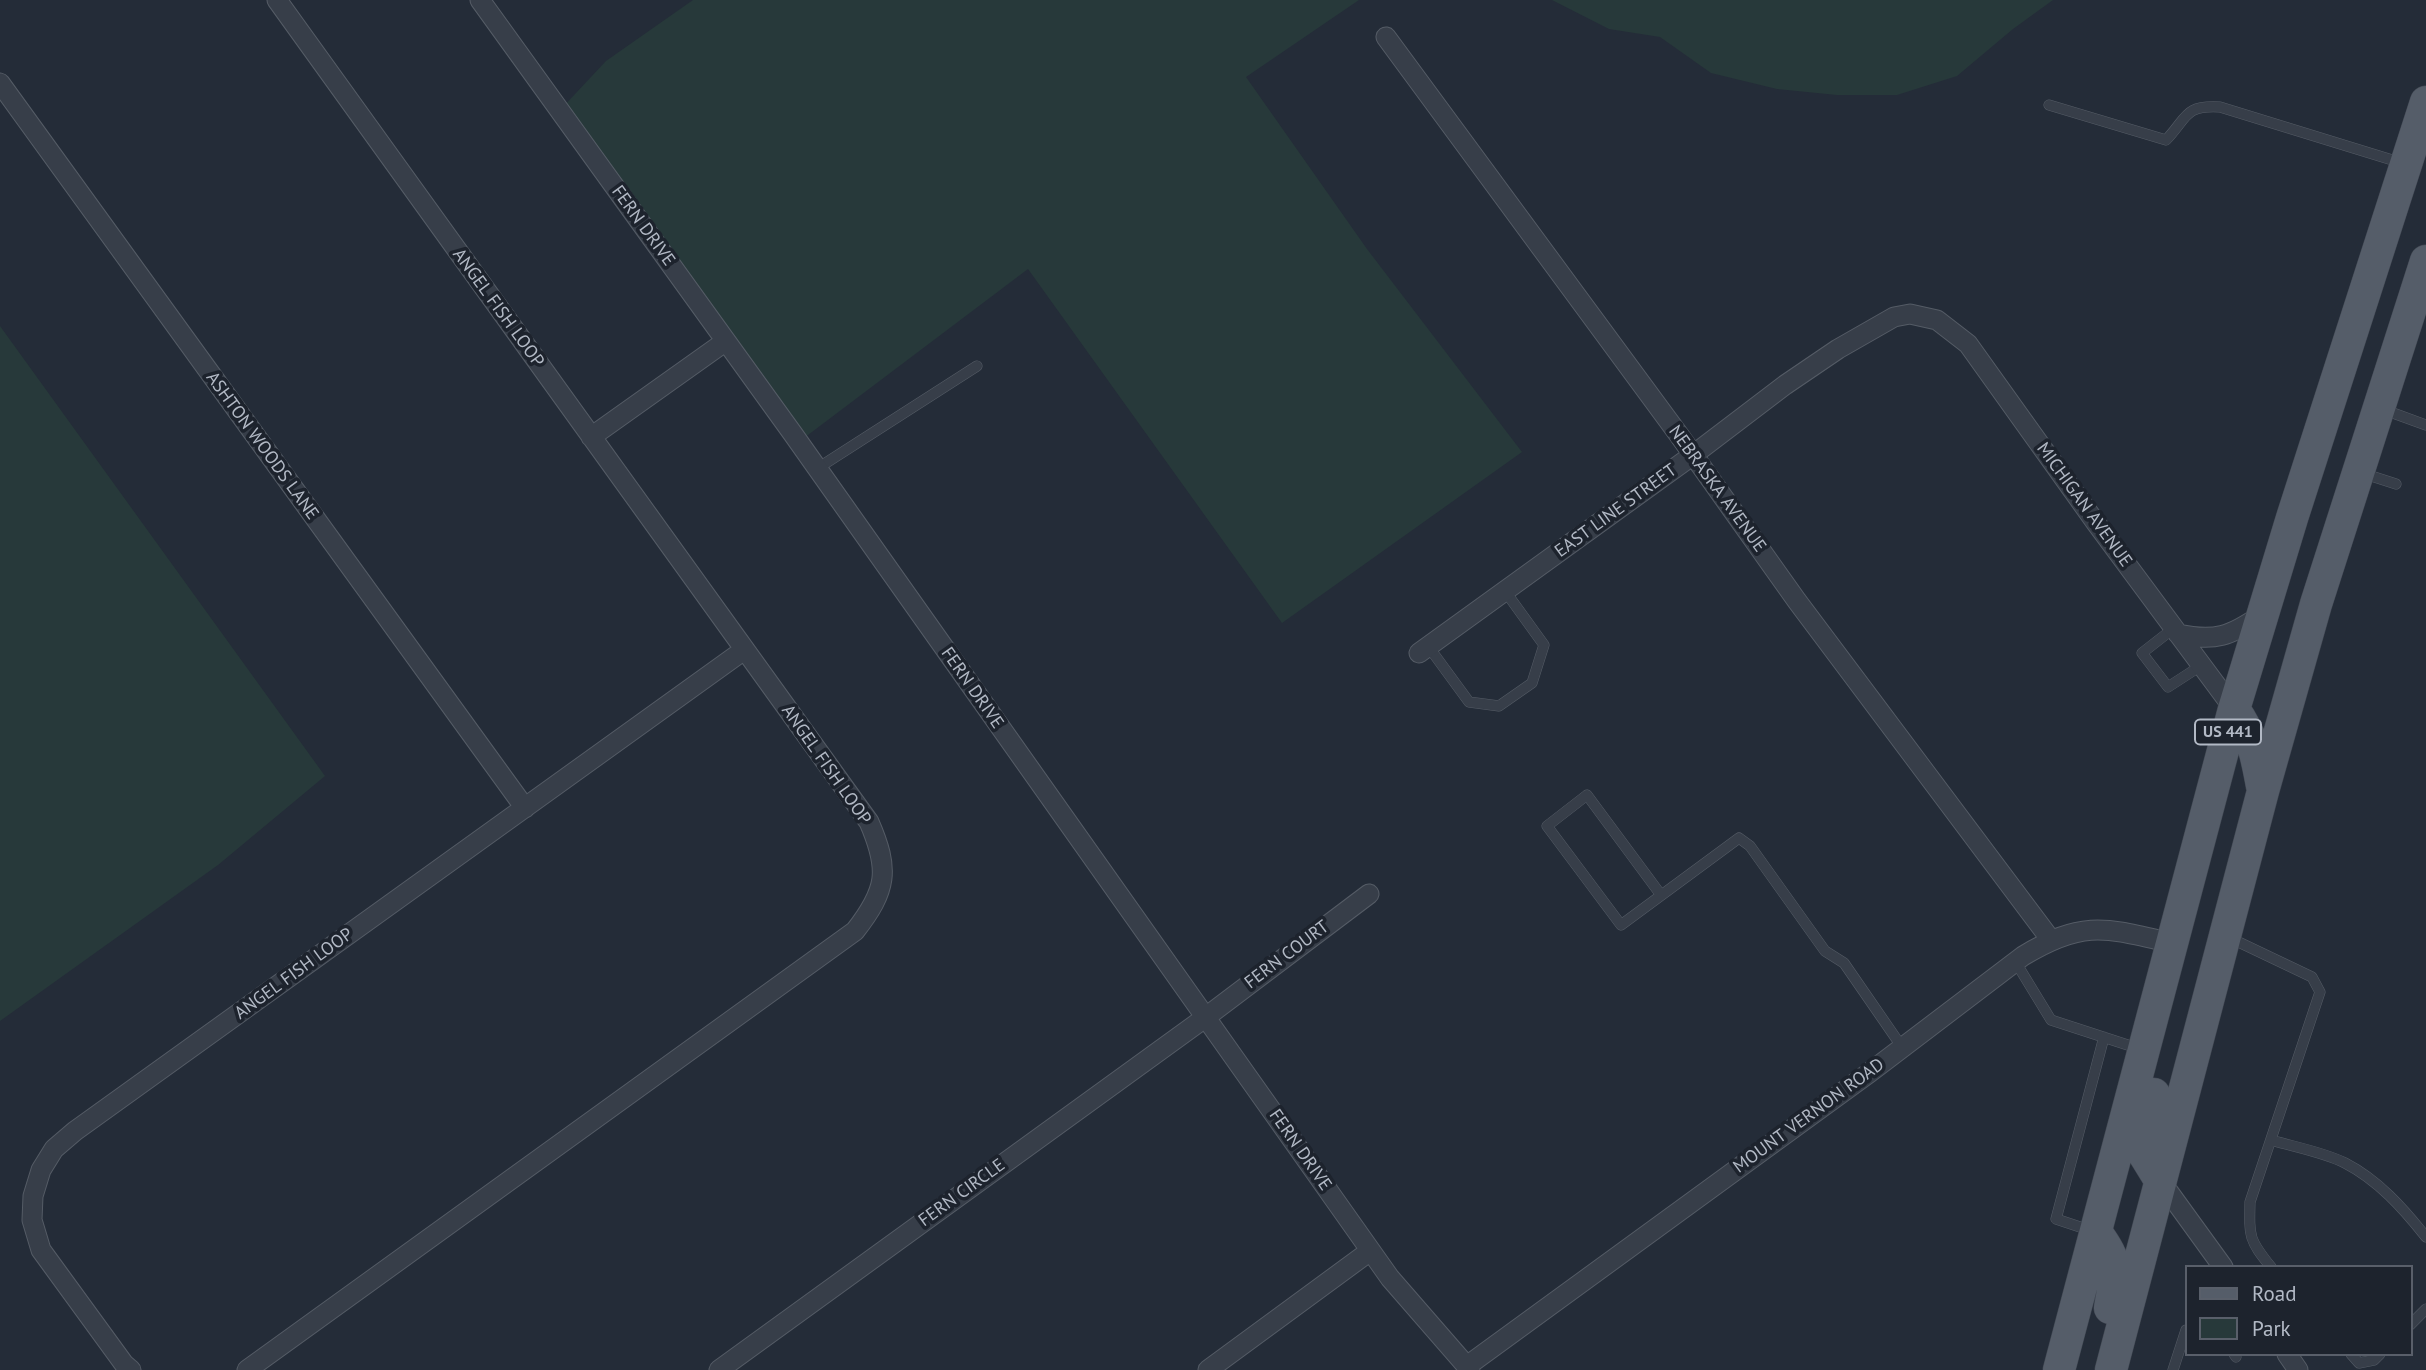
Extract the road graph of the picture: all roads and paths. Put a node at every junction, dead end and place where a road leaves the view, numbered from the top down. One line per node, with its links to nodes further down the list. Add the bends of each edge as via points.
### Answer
1 (276, 0): 15 (street, ANGEL FISH LOOP)
2 (480, 0): 11 (street, FERN DRIVE)
3 (1386, 37): 16 (street, NEBRASKA AVENUE)
4 (0, 83): 28 (street, ASHTON WOODS LANE)
5 (2426, 102): 7 (main road, US 441)
6 (2049, 105): 7 (lane, via 2166,140 2192,110 2220,107)
7 (2406, 164): 10 (main road, US 441)
8 (2426, 261): 13 (main road, US 441)
9 (1923, 315): 16 (street, EAST LINE STREET, via 1894,317 1839,349); 22 (street, MICHIGAN AVENUE, via 1968,344)
10 (2351, 337): 13 (main road, via 2358,384); 21 (main road, US 441)
11 (726, 341): 15 (street); 17 (street, FERN DRIVE)
12 (977, 366): 17 (lane)
13 (2379, 408): 14 (lane); 18 (main road, US 441)
14 (2426, 425)
15 (591, 437): 23 (street, ANGEL FISH LOOP)
16 (1693, 455): 20 (street, EAST LINE STREET); 32 (street, NEBRASKA AVENUE)
17 (818, 468): 35 (street, FERN DRIVE)
18 (2358, 472): 19 (lane); 27 (main road, US 441)
19 (2396, 484)
20 (1505, 590): 24 (street, EAST LINE STREET); 24 (lane, via 1544,645 1532,683 1499,706 1469,702)
21 (2261, 615): 22 (street, via 2220,637 2199,638); 26 (main road, US 441)
22 (2176, 631): 25 (street, MICHIGAN AVENUE); 25 (lane, via 2142,653 2168,687)
23 (744, 650): 28 (street, ANGEL FISH LOOP); 53 (street, ANGEL FISH LOOP, via 869,822 880,849 883,878 874,907 855,931 825,954)
24 (1423, 650)
25 (2202, 665): 26 (street, MICHIGAN AVENUE)
26 (2234, 709): 27 (main road, via 2255,748); 33 (main road, US 441)
27 (2263, 791): 31 (main road, US 441)
28 (525, 808): 52 (street, ANGEL FISH LOOP, via 54,1149 33,1196 32,1220 41,1251)
29 (1368, 894): 35 (street, FERN COURT)
30 (1661, 895): 30 (lane, via 1621,925 1547,826 1587,795); 37 (lane, via 1739,838 1750,846 1825,951 1844,963)
31 (2225, 936): 39 (lane, via 2312,977 2320,992); 40 (main road, US 441)
32 (2051, 940): 33 (street, MOUNT VERNON ROAD, via 2078,931 2116,930); 34 (street, MOUNT VERNON ROAD)
33 (2171, 949): 38 (main road, US 441); 40 (main road, via 2180,995 2144,1134 2144,1154)
34 (2015, 961): 36 (lane, via 2051,1020); 37 (street, MOUNT VERNON ROAD)
35 (1206, 1017): 43 (street, FERN DRIVE); 54 (street, FERN CIRCLE)
36 (2104, 1037): 38 (lane); 41 (lane, via 2056,1219)
37 (1902, 1047): 51 (street, MOUNT VERNON ROAD)
38 (2144, 1050): 41 (main road, US 441)
39 (2271, 1140): 42 (lane, via 2343,1162 2368,1177); 45 (lane, via 2250,1202 2249,1234)
40 (2160, 1180): 44 (street); 58 (main road, US 441)
41 (2096, 1232): 56 (main road, US 441); 57 (main road, via 2116,1269)
42 (2426, 1237)
43 (1370, 1251): 51 (street, FERN DRIVE); 55 (street)
44 (2222, 1265)
45 (2269, 1265)
46 (2426, 1309): 47 (lane)
47 (2412, 1323)
48 (2184, 1336): 59 (lane)
49 (2353, 1356): 50 (lane, via 2359,1363)
50 (2378, 1356)
51 (1468, 1368)
52 (131, 1370)
53 (247, 1370)
54 (719, 1370)
55 (1208, 1370)
56 (2059, 1370)
57 (2094, 1370)
58 (2111, 1370)
59 (2173, 1370)

